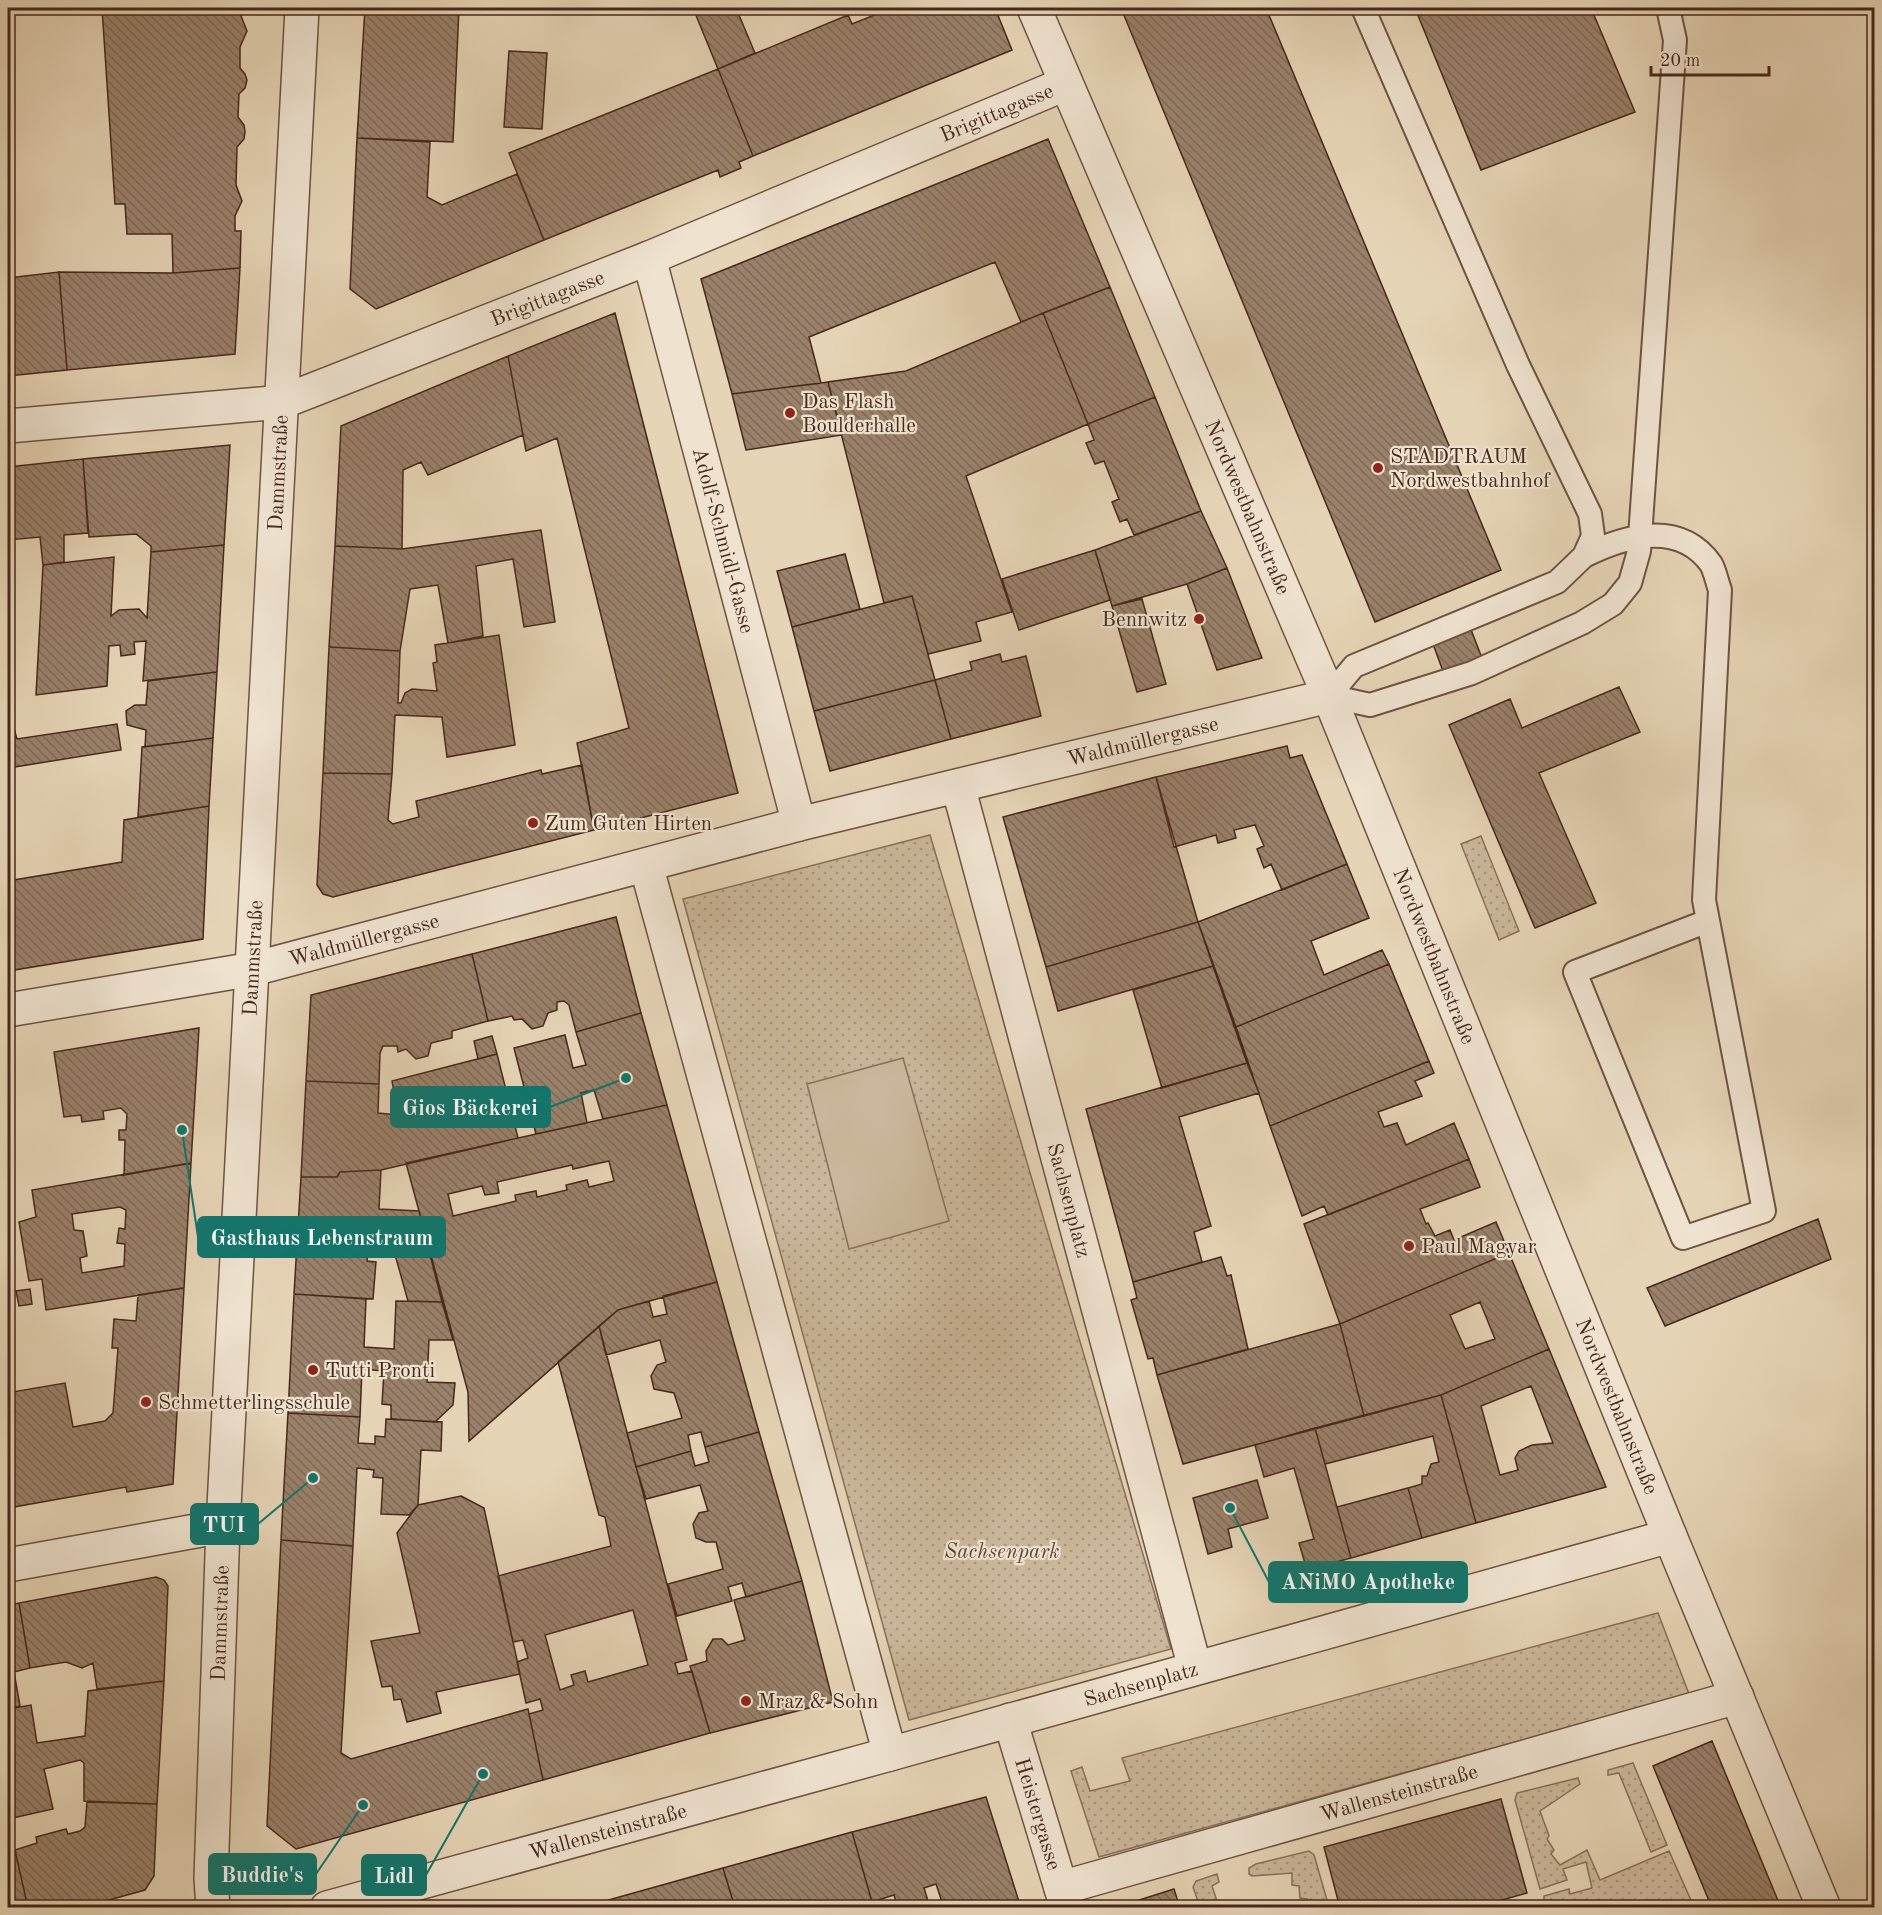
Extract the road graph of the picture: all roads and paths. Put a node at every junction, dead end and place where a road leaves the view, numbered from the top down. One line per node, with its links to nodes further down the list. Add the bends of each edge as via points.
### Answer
1 (302, 8): 7 (street, Dammstraße)
2 (1034, 8): 5 (street, Nordwestbahnstraße)
3 (1363, 8): 10 (lane, via 1518,365 1590,514 1593,536)
4 (1668, 8): 9 (lane, via 1675,40)
5 (1065, 84): 6 (street, Brigittagasse); 11 (street, Nordwestbahnstraße)
6 (649, 258): 7 (street, Brigittagasse); 13 (street, Adolf-Schmidl-Gasse)
7 (282, 402): 8 (street, Brigittagasse); 16 (street, Dammstraße)
8 (8, 426)
9 (1640, 534): 10 (lane); 11 (lane, via 1630,583 1614,604 1582,623 1472,673 1370,705); 15 (lane, via 1664,536 1691,545 1711,564 1720,590 1704,900)
10 (1584, 556): 11 (lane, via 1557,582 1354,666)
11 (1329, 696): 12 (street, Waldmüllergasse); 19 (street, Nordwestbahnstraße)
12 (958, 786): 13 (street); 21 (street, Sachsenplatz)
13 (799, 824): 14 (street)
14 (646, 865): 16 (street, Waldmüllergasse); 24 (street)
15 (1708, 921): 15 (lane, via 1764,1211 1683,1238 1575,972)
16 (253, 969): 17 (street, Waldmüllergasse); 18 (street, Dammstraße)
17 (8, 1010)
18 (223, 1526): 20 (street); 26 (street, Dammstraße)
19 (1670, 1536): 21 (street); 22 (street, Nordwestbahnstraße)
20 (8, 1565)
21 (1195, 1668): 23 (street, Sachsenplatz)
22 (1737, 1697): 25 (street, Wallensteinstraße); 28 (street, Nordwestbahnstraße)
23 (1010, 1720): 24 (street, Sachsenplatz); 25 (street, Heistergasse)
24 (890, 1754): 27 (street, Wallensteinstraße)
25 (1064, 1898)
26 (213, 1908)
27 (327, 1908)
28 (1824, 1908)

